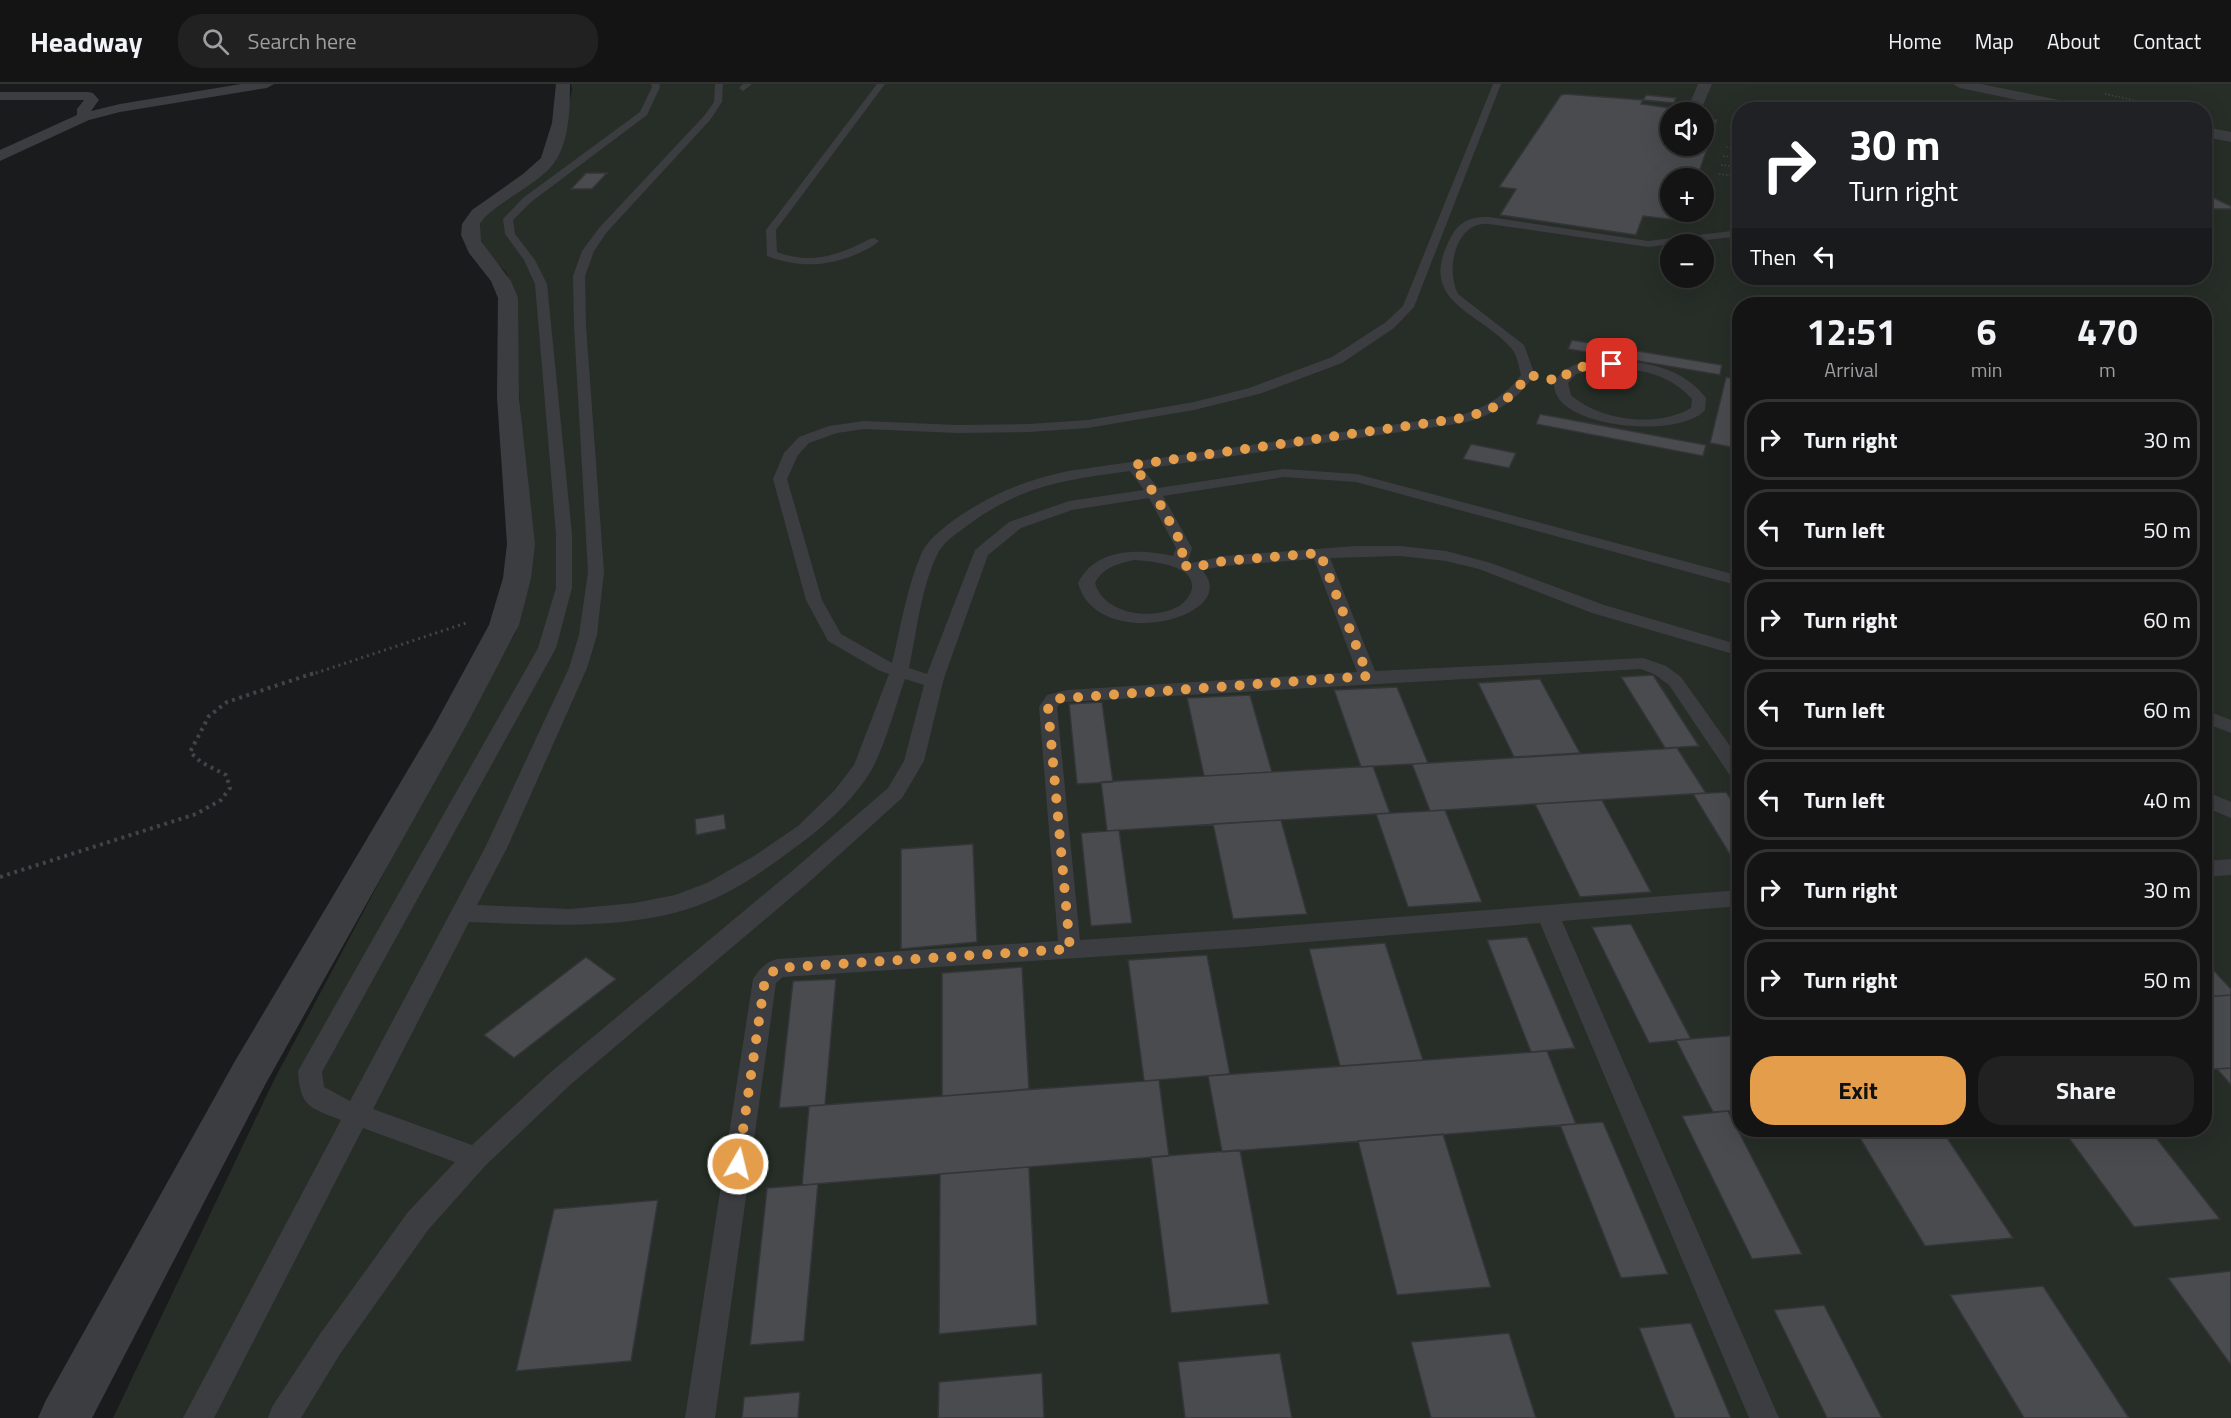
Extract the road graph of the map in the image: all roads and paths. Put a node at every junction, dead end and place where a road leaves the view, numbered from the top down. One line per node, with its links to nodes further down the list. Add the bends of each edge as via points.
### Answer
1 (267, 84): 14 (street)
2 (563, 84): 34 (street, via 563,105 546,163 482,210 472,222 470,234 503,283 508,298 508,397 521,544 517,578)
3 (655, 84): 51 (lane, via 644,113 508,219 510,234 541,284 564,534 564,588 548,648 310,1071 312,1094)
4 (719, 84): 48 (lane, via 718,102 707,118 603,230 582,265 578,295 596,572 594,606 578,668)
5 (881, 84): 27 (lane, via 771,230 771,254 789,262 816,263 846,256)
6 (1497, 84): 36 (lane, via 1408,307 1390,325 1337,360 1254,391 1155,414 1029,428 864,425 810,436 797,447 780,479 814,600 834,637)
7 (1705, 84): 11 (street)
8 (1960, 84): 12 (street)
9 (2098, 93): 13 (path)
10 (0, 96): 14 (street, via 88,96 92,100 84,109)
11 (1697, 102)
12 (2049, 102)
13 (2141, 102)
14 (84, 117): 19 (street)
15 (2212, 133): 16 (street)
16 (2231, 137)
17 (1726, 147): 18 (path)
18 (1732, 148)
19 (0, 156)
20 (1723, 156): 21 (path)
21 (1732, 157)
22 (1721, 165): 23 (path)
23 (1732, 166)
24 (1719, 174): 25 (path)
25 (1732, 176)
26 (1732, 234): 28 (lane, via 1648,244 1492,221 1470,222 1462,227 1446,276 1449,288 1519,348)
27 (874, 241)
28 (1544, 378): 28 (lane, via 1582,410 1630,423 1677,421 1696,411 1699,405 1693,390 1684,383 1644,367 1583,366); 29 (lane, via 1490,410 1463,418)
29 (1133, 465): 30 (lane); 36 (lane, via 1038,482 988,503 947,533 931,550 925,567)
30 (1154, 493): 32 (lane, via 1184,548); 33 (lane, via 1284,473 1357,478); 38 (lane, via 1069,506 1015,525 981,553)
31 (1320, 553): 32 (lane); 35 (lane, via 1400,551 1446,556 1485,566 1598,609); 37 (lane)
32 (1184, 565): 32 (lane, via 1150,555 1119,557 1089,576 1088,595 1119,616 1169,616 1193,603 1199,595 1198,576)
33 (1732, 579)
34 (507, 611): 46 (path, via 227,702 208,716 190,752 226,775 230,788 221,800 196,814); 53 (street, via 504,625 450,726 250,1073)
35 (1732, 649)
36 (899, 671): 38 (lane); 48 (lane, via 863,767 841,795 805,831 715,889 677,903 634,911 570,916)
37 (1368, 676): 41 (lane, via 1643,663 1675,681); 50 (lane, via 1054,699 1048,707)
38 (933, 682): 52 (lane, via 914,761 895,793 561,1078)
39 (2212, 719): 40 (lane)
40 (2231, 727)
41 (1732, 763)
42 (2212, 801): 43 (lane)
43 (2231, 810)
44 (2231, 867): 45 (lane)
45 (2212, 868)
46 (0, 877)
47 (1732, 899): 49 (lane)
48 (463, 913): 51 (lane)
49 (1547, 913): 50 (lane); 57 (lane)
50 (1070, 949): 56 (lane, via 799,965 777,968 765,979)
51 (358, 1115): 52 (lane); 54 (lane)
52 (476, 1158): 55 (lane, via 418,1221 330,1344)
53 (64, 1418)
54 (198, 1418)
55 (284, 1418)
56 (700, 1418)
57 (1764, 1418)

